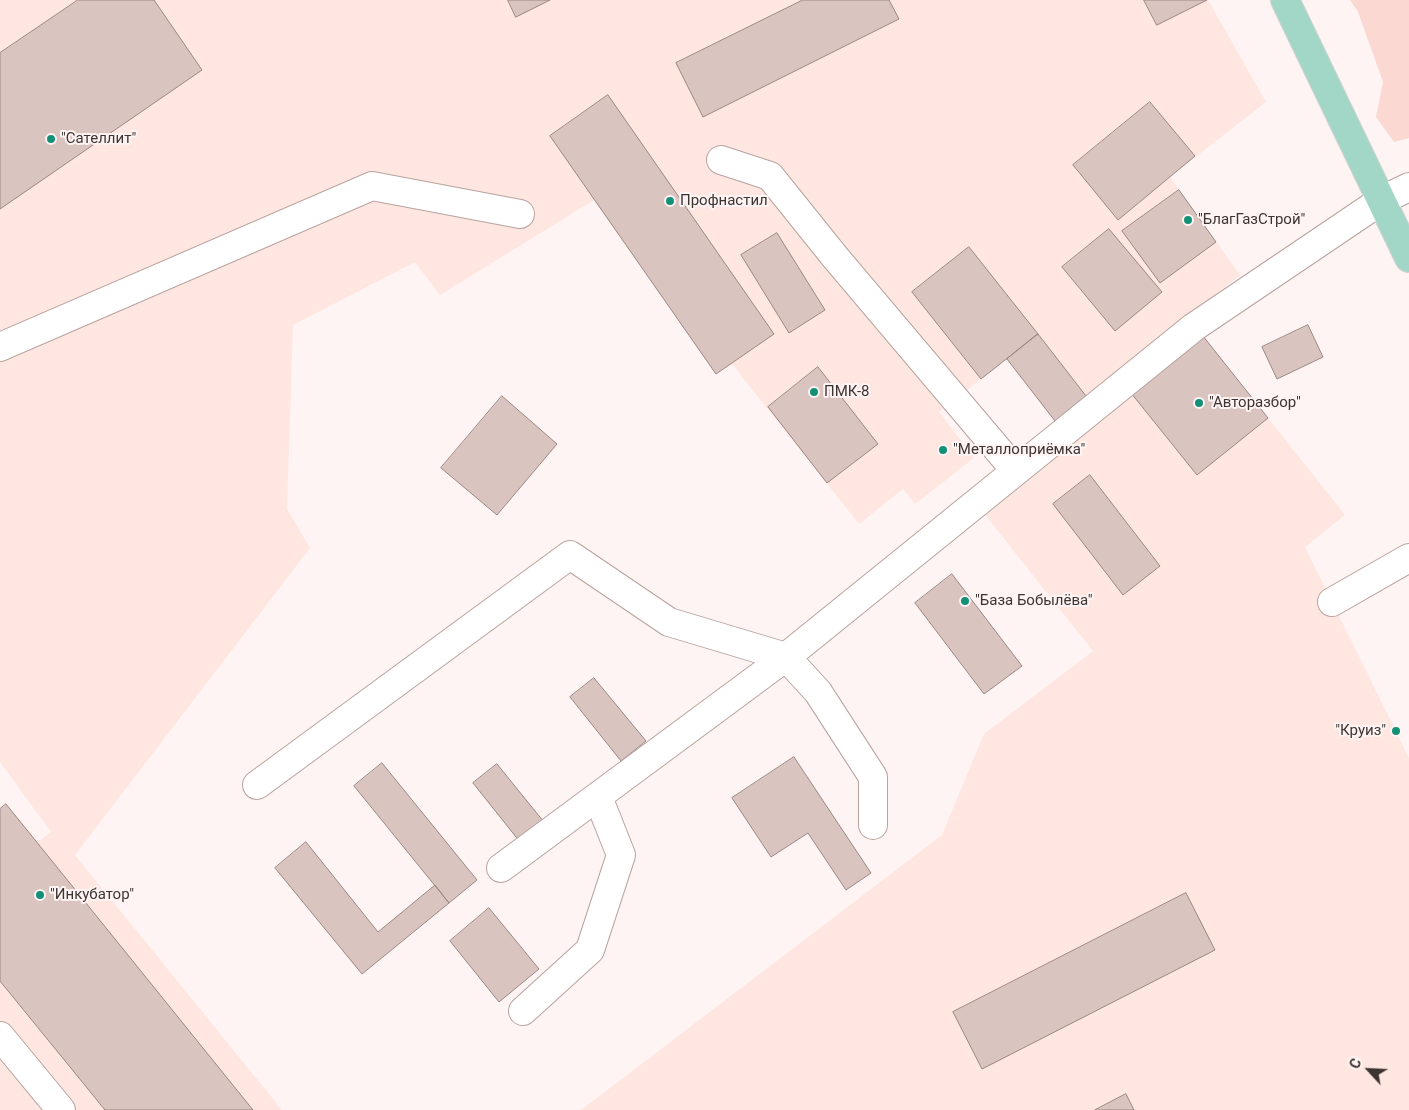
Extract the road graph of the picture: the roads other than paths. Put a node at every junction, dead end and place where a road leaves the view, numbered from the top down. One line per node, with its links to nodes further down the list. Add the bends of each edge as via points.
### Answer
1 (1285, 0): 4 (main road)
2 (721, 160): 8 (lane, via 770,176)
3 (1409, 187): 4 (lane)
4 (1382, 200): 6 (main road); 8 (lane, via 1194,327)
5 (520, 214): 7 (lane, via 372,186)
6 (1409, 258)
7 (0, 347)
8 (1016, 471): 11 (lane)
9 (1409, 558): 10 (lane)
10 (1332, 602)
11 (786, 657): 12 (lane, via 669,622 570,555); 13 (lane); 14 (lane, via 818,692 873,778)
12 (257, 785)
13 (598, 797): 15 (lane); 16 (lane, via 621,855 590,950)
14 (873, 825)
15 (501, 868)
16 (522, 1011)
17 (0, 1036): 18 (lane)
18 (61, 1110)

